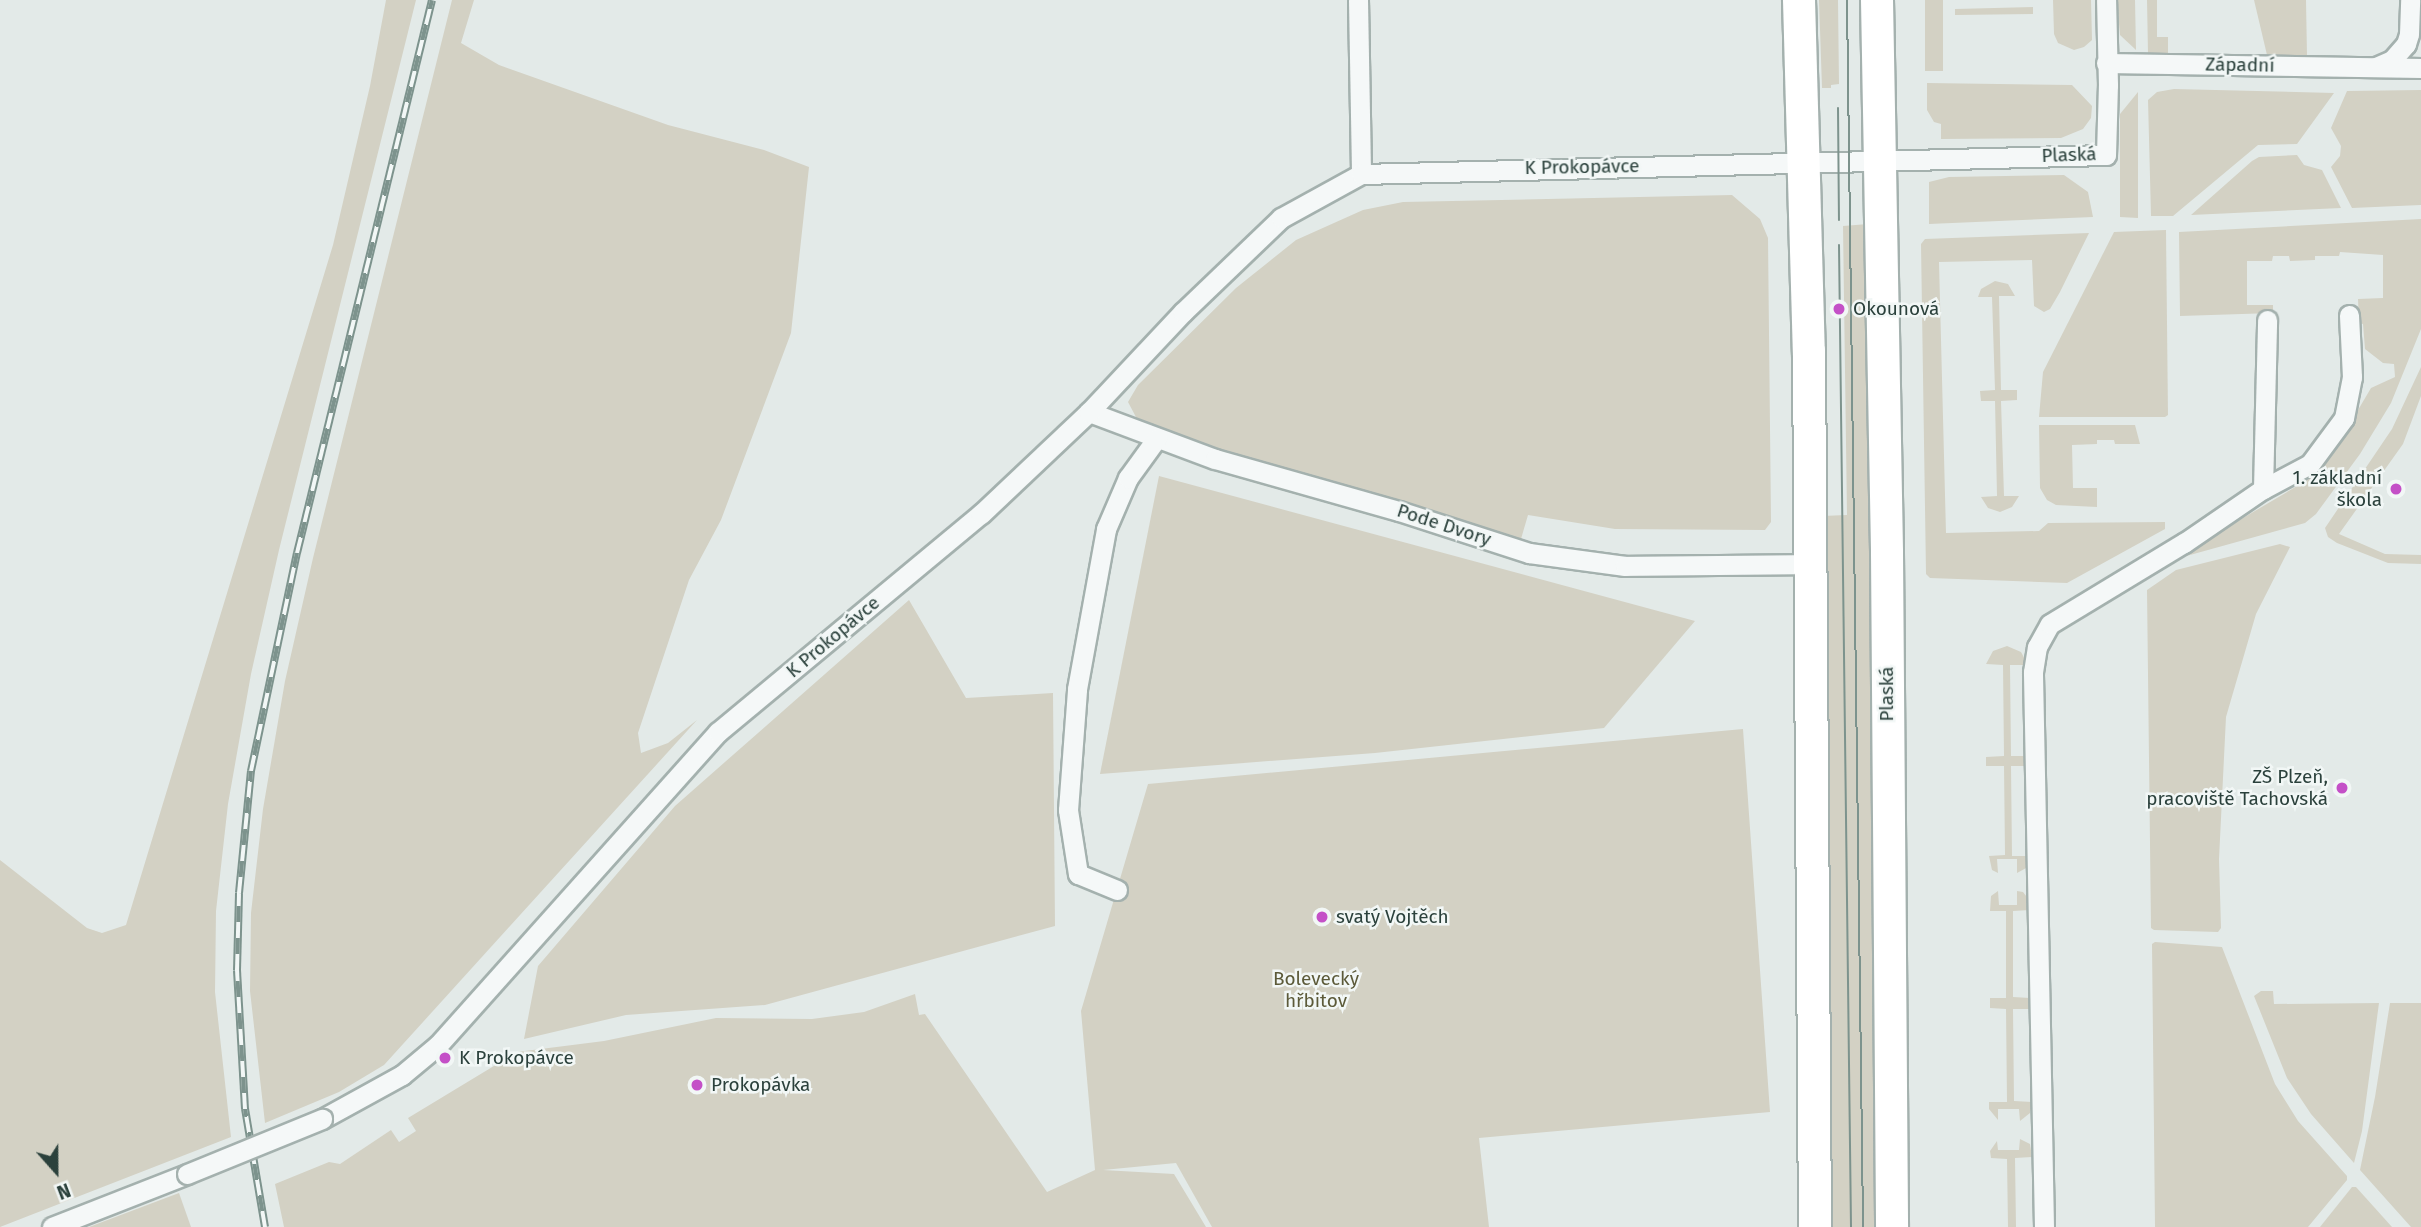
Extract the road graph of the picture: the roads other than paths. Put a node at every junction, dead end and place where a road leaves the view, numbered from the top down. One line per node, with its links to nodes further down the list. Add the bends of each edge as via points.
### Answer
1 (1358, 0): 11 (street)
2 (1800, 0): 9 (main road)
3 (1877, 0): 10 (main road, Plaská)
4 (2106, 0): 6 (street, Plaská)
5 (2410, 0): 7 (street, via 2406,44 2392,60)
6 (2106, 63): 7 (street, Západní); 10 (street, Plaská, via 2106,155)
7 (2374, 68): 8 (street, Západní)
8 (2421, 68)
9 (1804, 161): 10 (street, Plaská); 11 (street, K Prokopávce); 17 (main road)
10 (1879, 161): 21 (main road, Plaská)
11 (1361, 174): 14 (street, K Prokopávce, via 1281,218)
12 (2349, 315): 16 (street, via 2351,377 2344,418 2310,464)
13 (2267, 320): 16 (street)
14 (1088, 412): 15 (street, Pode Dvory); 19 (street, K Prokopávce, bridge, via 981,514 718,732 438,1045 402,1075 322,1119)
15 (1157, 438): 17 (street, Pode Dvory, via 1529,553 1625,566); 18 (street, via 1128,478 1106,529 1077,689 1068,810 1078,874)
16 (2263, 489): 22 (street, via 2050,624 2037,646 2033,671)
17 (1811, 564): 20 (main road)
18 (1116, 890)
19 (51, 1227)
20 (1815, 1227)
21 (1892, 1227)
22 (2044, 1227)

